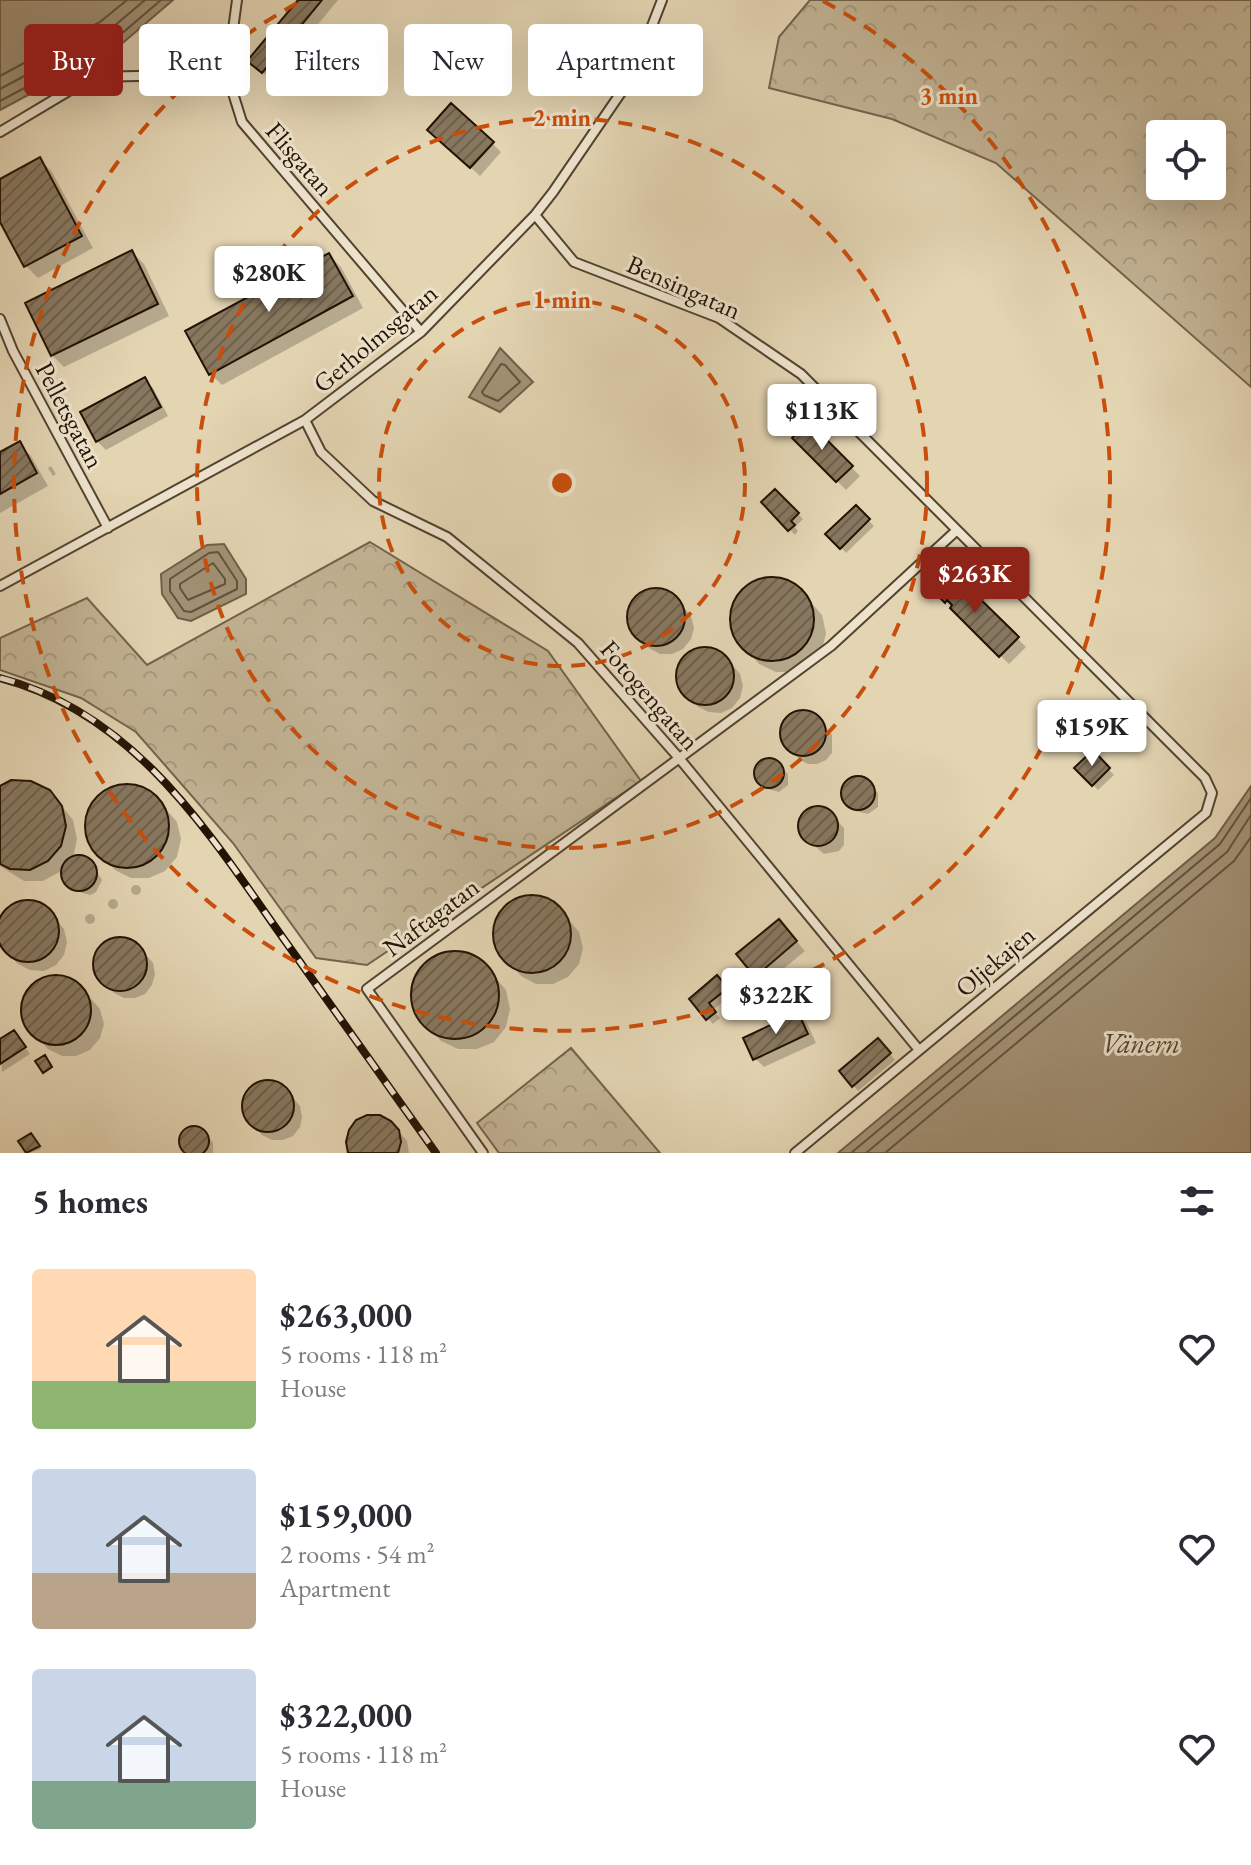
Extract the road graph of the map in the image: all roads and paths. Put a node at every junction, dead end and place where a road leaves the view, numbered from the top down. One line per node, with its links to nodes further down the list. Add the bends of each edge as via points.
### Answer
1 (237, 0): 3 (lane)
2 (662, 0): 7 (lane, Gerholmsgatan, via 633,75)
3 (234, 24)
4 (139, 76): 6 (lane, via 92,77)
5 (234, 96): 9 (lane, Flisgatan, via 242,122)
6 (0, 132)
7 (535, 215): 9 (lane, Gerholmsgatan); 12 (lane, Bensingatan, via 574,262 719,318 801,374)
8 (1, 323): 11 (lane, Pelletsgatan)
9 (421, 332): 10 (lane, Gerholmsgatan)
10 (305, 420): 11 (lane, Gerholmsgatan); 14 (lane, Fotogengatan, via 321,452 373,501 447,537 578,643)
11 (108, 528): 13 (lane, Gerholmsgatan)
12 (957, 530): 14 (lane, via 831,646); 15 (lane, Bensingatan, via 1205,778)
13 (0, 586)
14 (679, 758): 16 (lane, Fotogengatan); 17 (lane, Naftagatan, via 367,989)
15 (1212, 793): 16 (lane, Oljekajen, via 1206,813)
16 (919, 1050): 18 (lane, Oljekajen)
17 (483, 1153)
18 (795, 1153)

